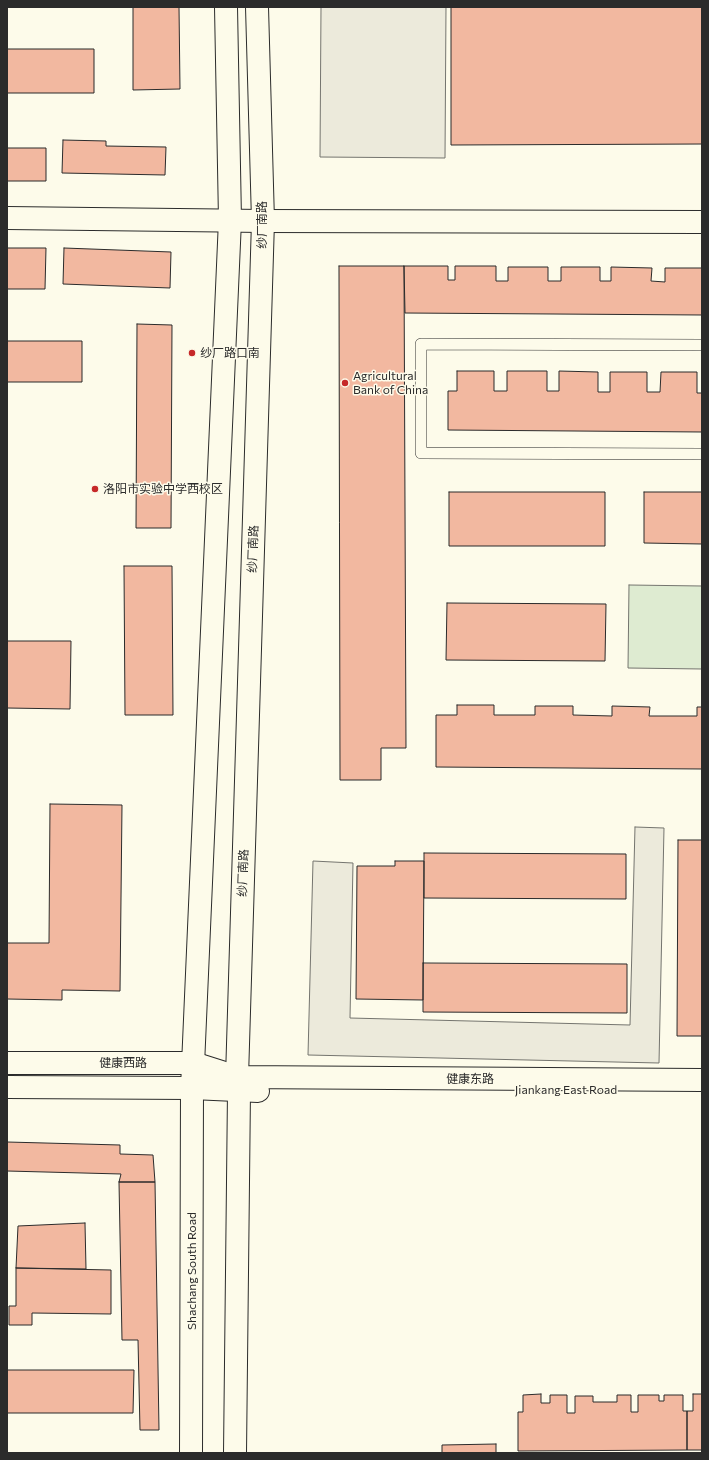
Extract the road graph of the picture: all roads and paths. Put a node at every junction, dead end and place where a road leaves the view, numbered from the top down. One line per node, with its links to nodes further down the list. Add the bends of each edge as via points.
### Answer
1 (226, 7): 4 (main road)
2 (258, 7): 5 (main road, 纱厂南路)
3 (7, 218): 4 (main road)
4 (230, 220): 5 (main road); 10 (main road)
5 (263, 221): 6 (main road); 12 (main road, 纱厂南路)
6 (702, 222)
7 (702, 345): 8 (lane, via 421,344 421,452)
8 (702, 454)
9 (7, 1063): 10 (main road, 健康西路)
10 (193, 1063): 12 (main road, 健康西路); 14 (main road)
11 (702, 1080): 12 (main road, 健康东路)
12 (238, 1084): 14 (main road, 健康西路); 15 (main road, Jiankang East Road); 17 (main road)
13 (7, 1087): 14 (main road, 健康西路)
14 (192, 1088): 16 (main road, Shachang South Road)
15 (702, 1089)
16 (191, 1453)
17 (235, 1453)

